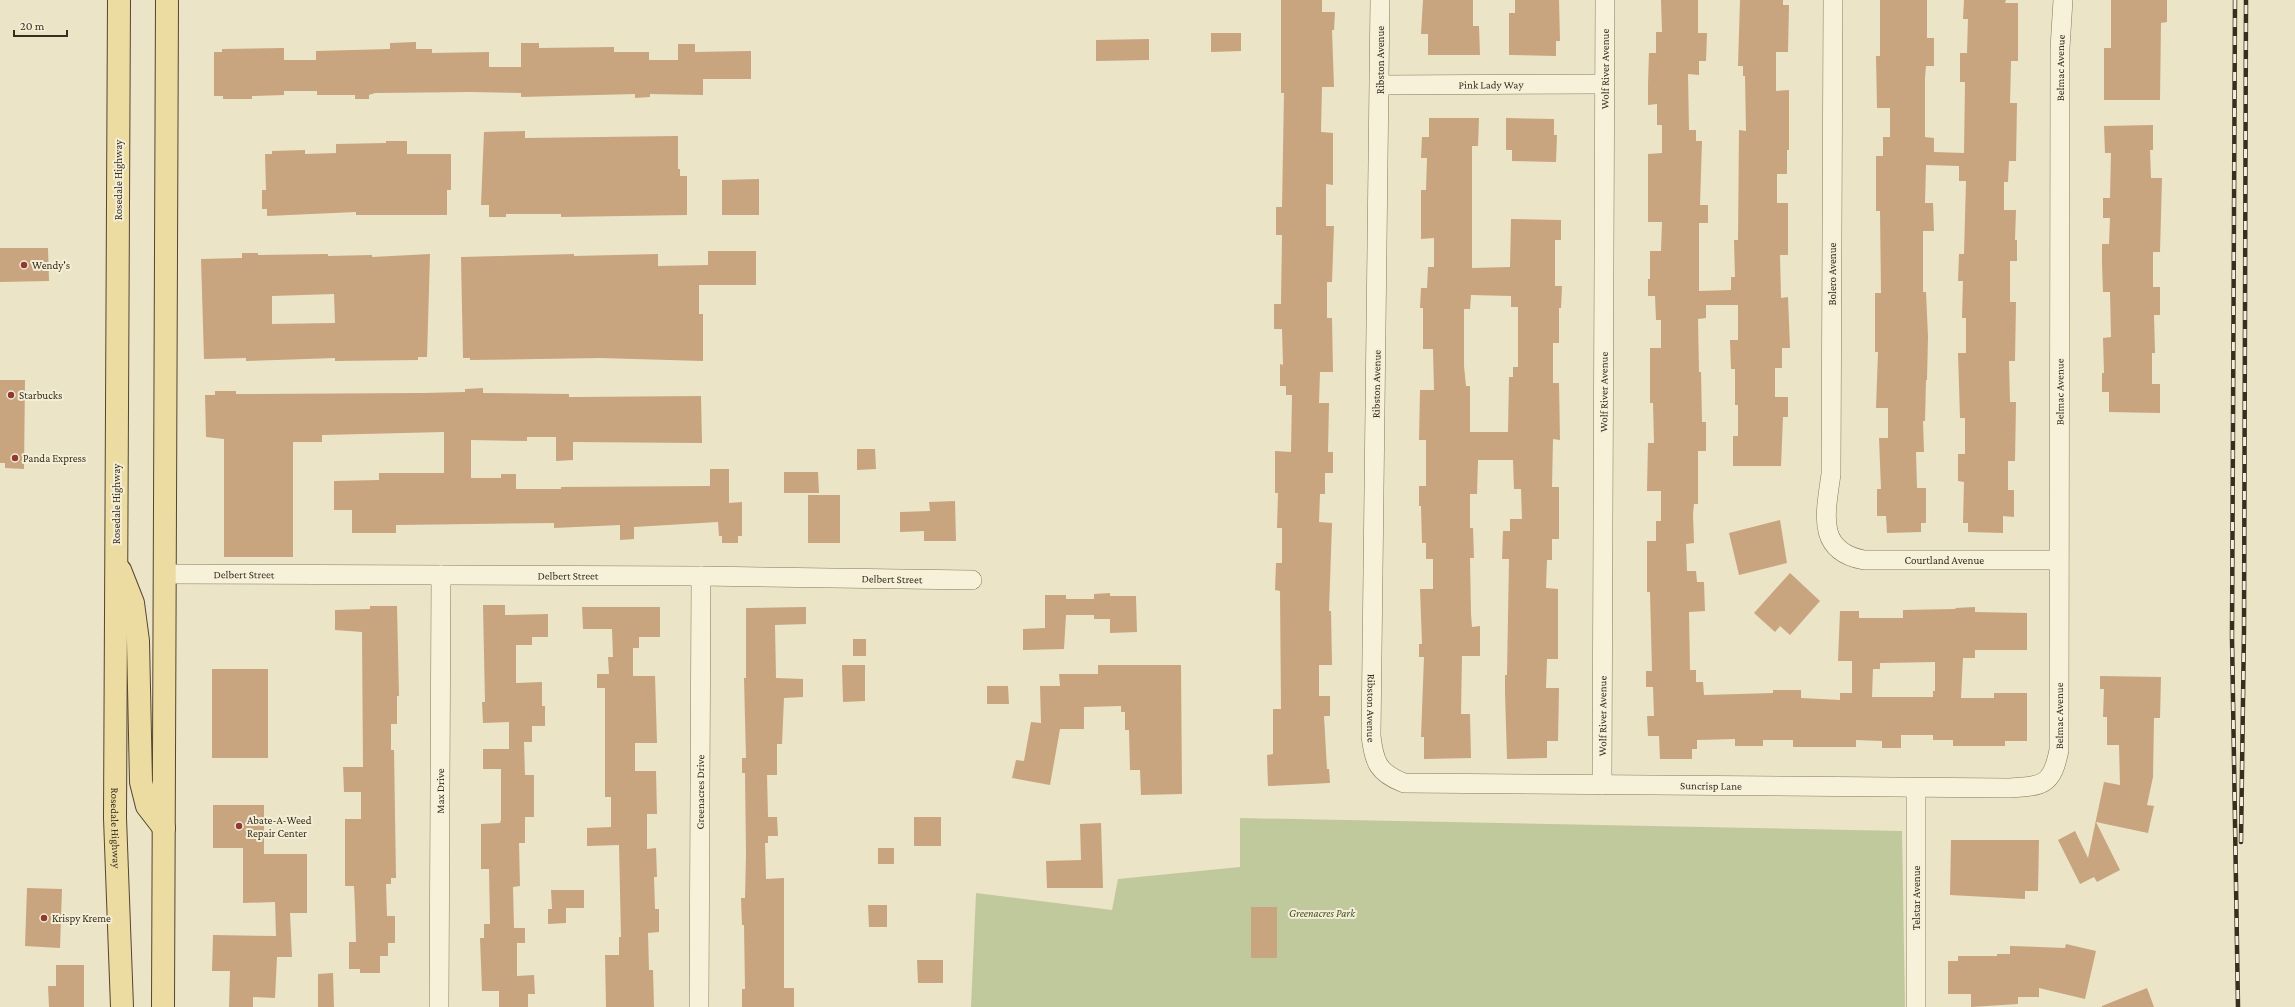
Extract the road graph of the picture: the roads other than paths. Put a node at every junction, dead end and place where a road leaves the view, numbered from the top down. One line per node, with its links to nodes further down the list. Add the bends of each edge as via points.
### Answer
1 (118, 0): 10 (main road, Rosedale Highway)
2 (167, 0): 12 (main road)
3 (1380, 0): 8 (street, Ribston Avenue)
4 (1605, 0): 7 (street, Wolf River Avenue)
5 (1833, 0): 9 (street, Bolero Avenue, via 1831,474 1826,514 1829,535)
6 (2063, 0): 11 (street, Belmac Avenue, via 2060,56)
7 (1603, 84): 8 (street, Pink Lady Way); 18 (street, Wolf River Avenue)
8 (1380, 85): 16 (street, Ribston Avenue, via 1371,736)
9 (1834, 547): 11 (street, Courtland Avenue, via 1847,557 1864,560)
10 (116, 558): 20 (main road, via 133,603 138,641 141,782 146,806); 21 (main road, Rosedale Highway, via 115,818)
11 (2058, 560): 17 (street, Belmac Avenue, via 2059,750 2055,770)
12 (165, 574): 13 (street, Delbert Street); 20 (main road)
13 (441, 575): 14 (street, Delbert Street); 23 (street, Max Drive)
14 (701, 576): 15 (street, Delbert Street); 24 (street, Greenacres Drive)
15 (972, 580)
16 (1378, 767): 18 (street, Suncrisp Lane, via 1389,777 1404,783)
17 (2048, 781): 19 (street, Suncrisp Lane, via 2029,787)
18 (1602, 785): 19 (street, Suncrisp Lane)
19 (1916, 788): 25 (street, Telstar Avenue)
20 (164, 828): 22 (main road)
21 (122, 1007)
22 (163, 1007)
23 (439, 1007)
24 (699, 1007)
25 (1916, 1007)

